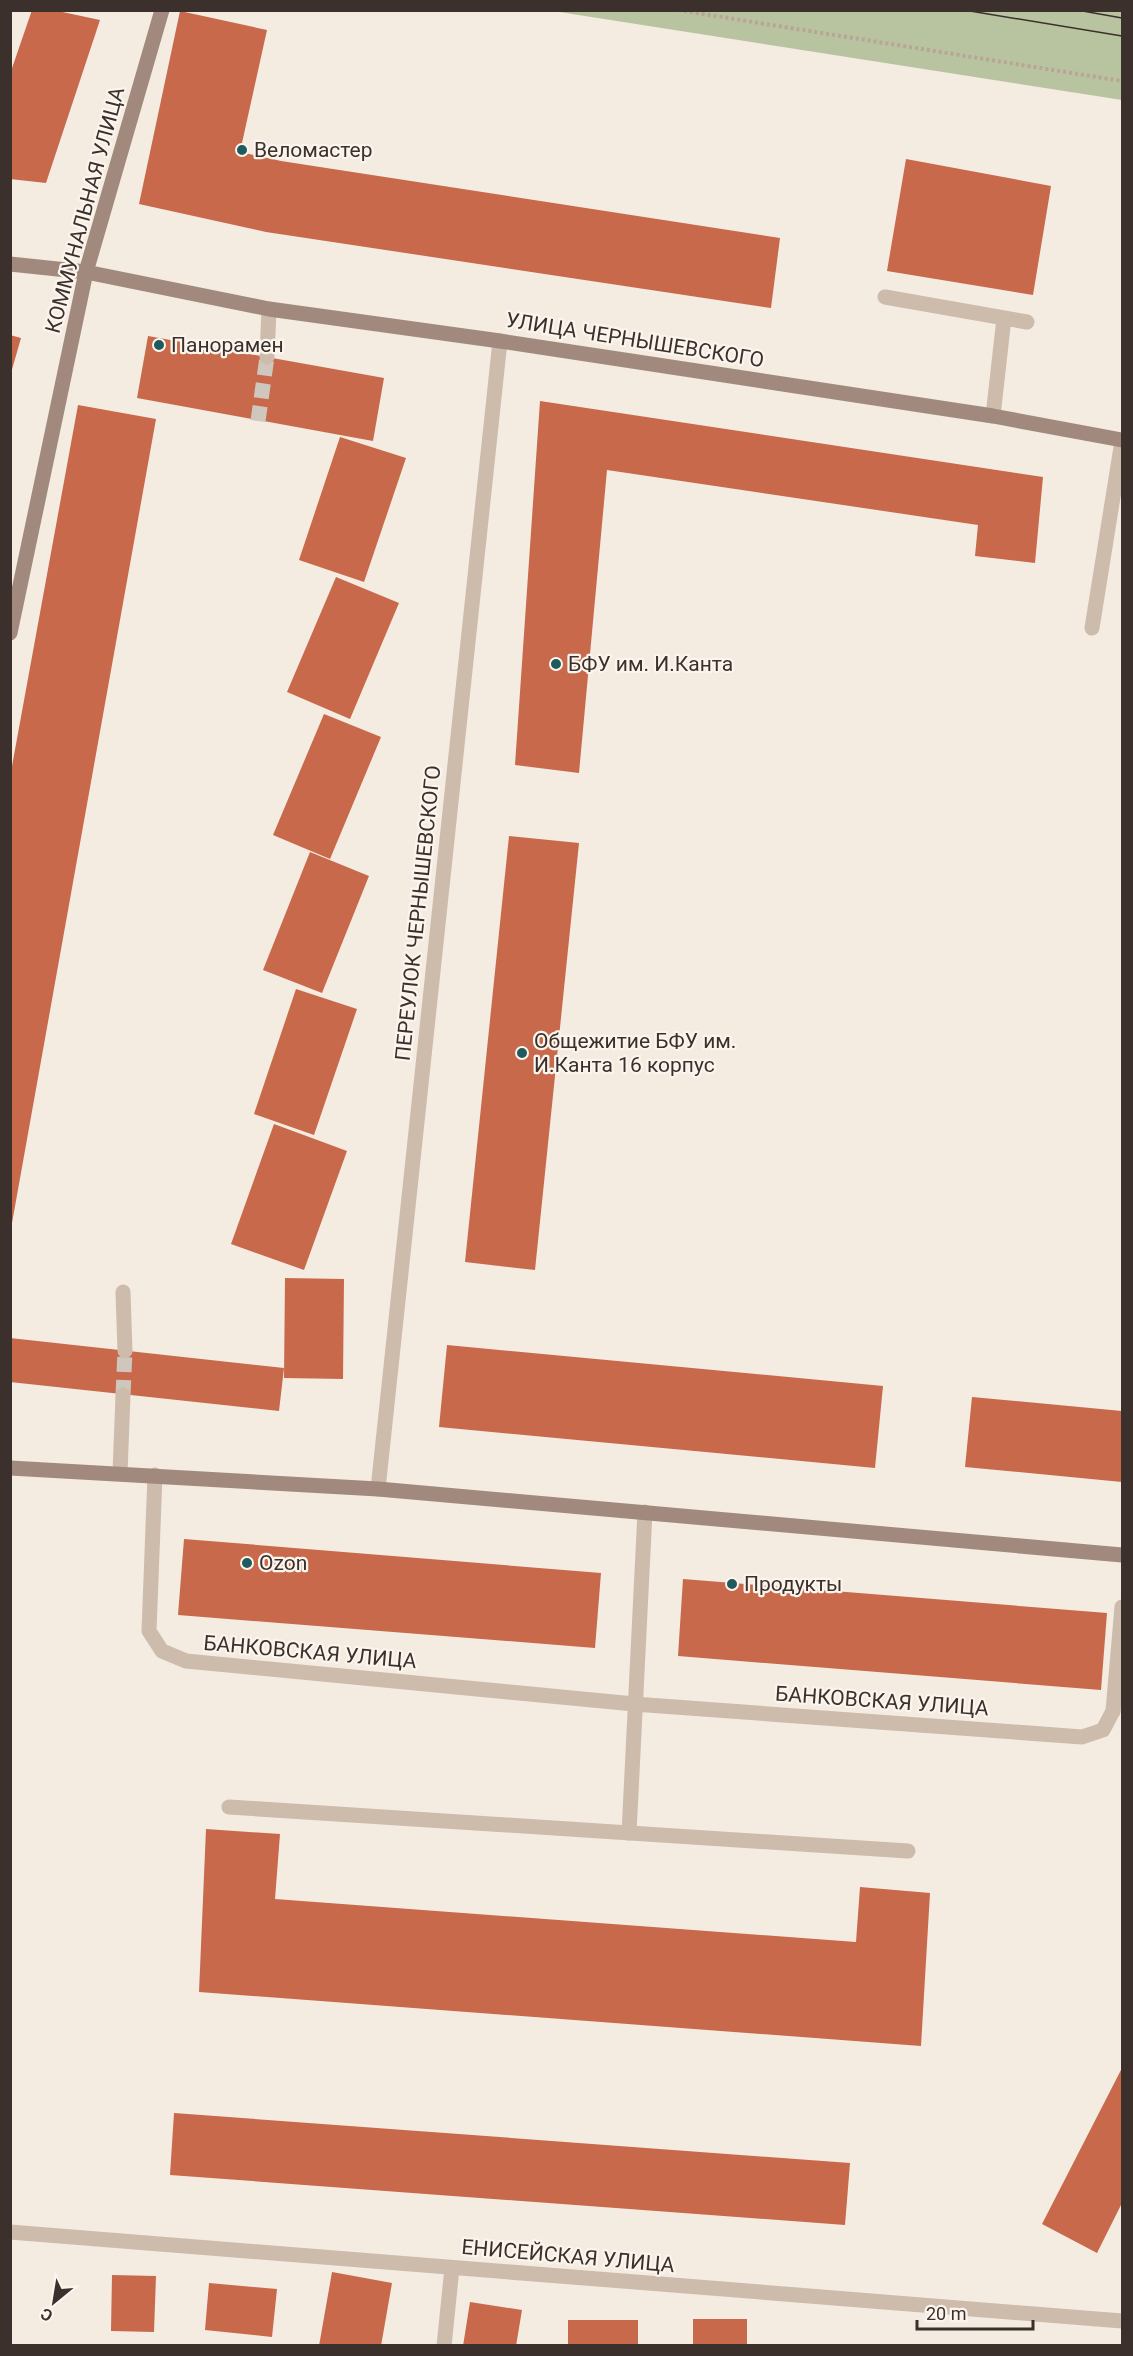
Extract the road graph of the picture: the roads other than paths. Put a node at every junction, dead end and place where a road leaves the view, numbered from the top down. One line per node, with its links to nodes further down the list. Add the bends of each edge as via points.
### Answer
1 (162, 10): 3 (street, КОММУНАЛЬНАЯ УЛИЦА)
2 (10, 264): 3 (street, УЛИЦА ЧЕРНЫШЕВСКОГО)
3 (86, 272): 5 (street, УЛИЦА ЧЕРНЫШЕВСКОГО); 13 (street, КОММУНАЛЬНАЯ УЛИЦА)
4 (885, 297): 6 (street)
5 (270, 309): 8 (street, УЛИЦА ЧЕРНЫШЕВСКОГО); 9 (street)
6 (1004, 318): 7 (street); 10 (street)
7 (1027, 322)
8 (500, 341): 10 (street, УЛИЦА ЧЕРНЫШЕВСКОГО); 20 (street, ПЕРЕУЛОК ЧЕРНЫШЕВСКОГО)
9 (267, 357)
10 (993, 416): 11 (street, УЛИЦА ЧЕРНЫШЕВСКОГО)
11 (1122, 441): 12 (street)
12 (1092, 628)
13 (10, 633)
14 (123, 1293): 15 (street)
15 (126, 1351)
16 (123, 1395): 18 (street)
17 (10, 1468): 18 (street)
18 (120, 1473): 19 (street)
19 (155, 1475): 20 (street); 24 (street, БАНКОВСКАЯ УЛИЦА, via 149,1631 162,1651 186,1661)
20 (378, 1489): 21 (street)
21 (645, 1512): 22 (street); 24 (street)
22 (1122, 1555)
23 (1122, 1607): 24 (street, БАНКОВСКАЯ УЛИЦА, via 1113,1711 1103,1730 1082,1737)
24 (634, 1704): 26 (street)
25 (229, 1807): 26 (street)
26 (629, 1833): 27 (street)
27 (908, 1851)
28 (10, 2232): 29 (street, ЕНИСЕЙСКАЯ УЛИЦА)
29 (452, 2268): 30 (street, ЕНИСЕЙСКАЯ УЛИЦА); 31 (street)
30 (1122, 2321)
31 (444, 2346)

